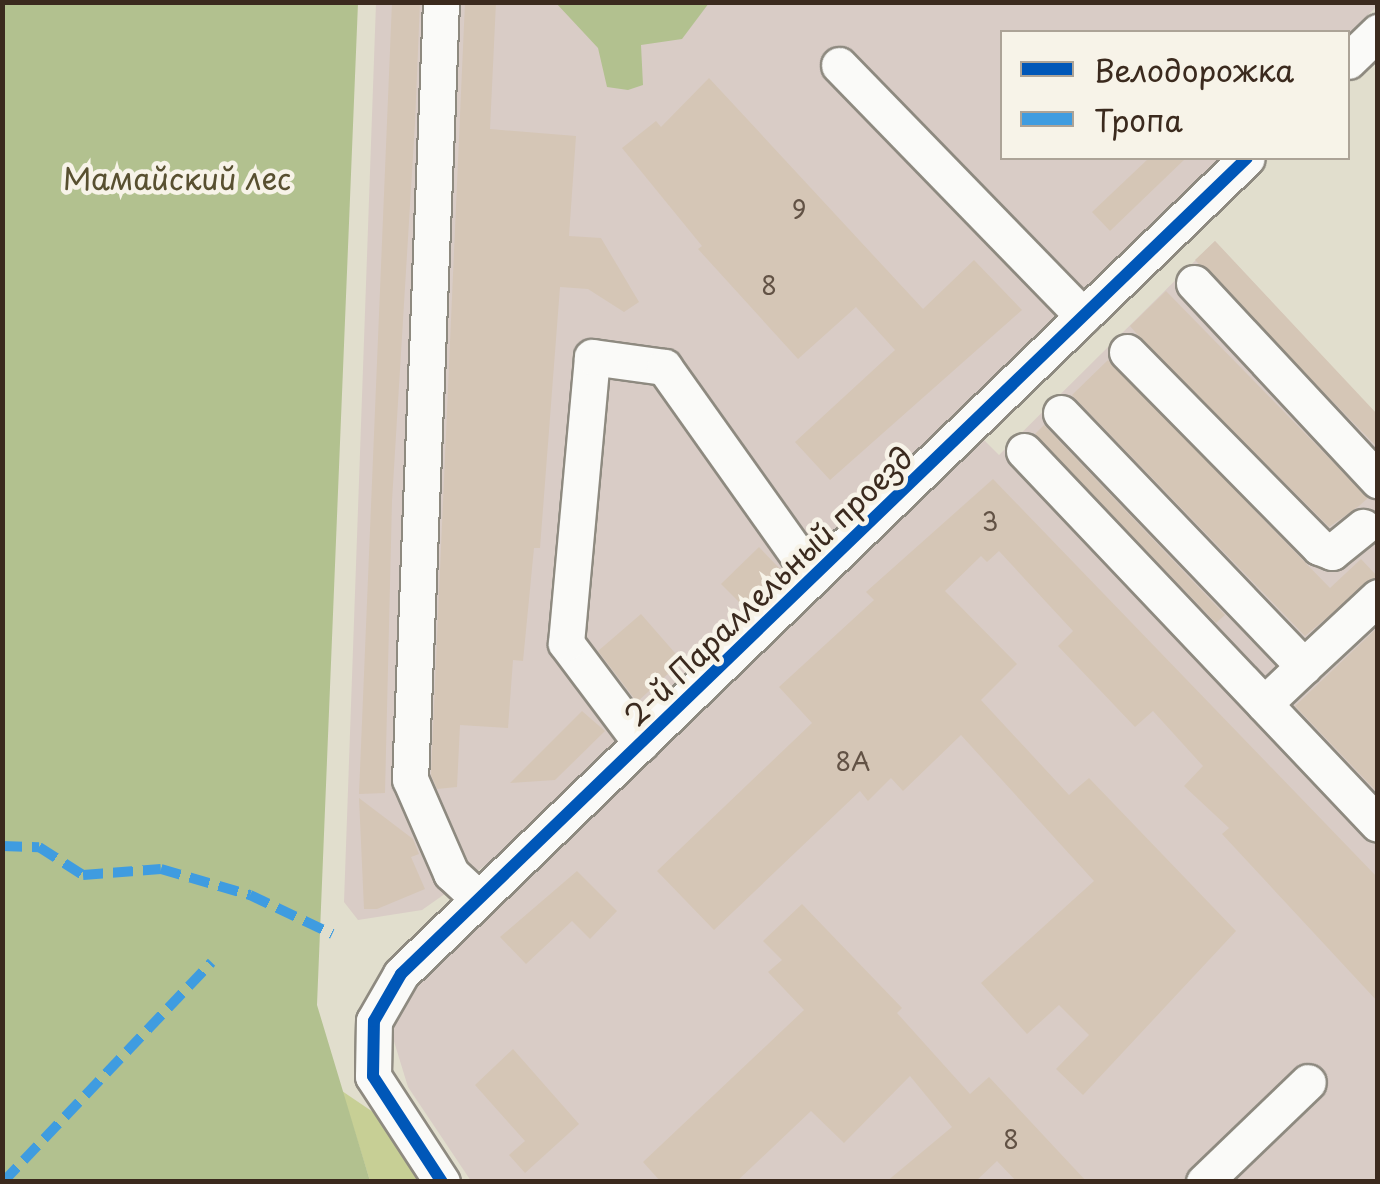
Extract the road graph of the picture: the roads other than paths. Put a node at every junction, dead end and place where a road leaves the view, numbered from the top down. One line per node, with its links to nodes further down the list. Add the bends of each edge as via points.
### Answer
1 (441, 2): 19 (street, via 410,779 451,873)
2 (1378, 32): 3 (street)
3 (1350, 59)
4 (839, 65): 7 (street)
5 (1246, 160): 7 (street, 2-й Параллельный проезд)
6 (1194, 284): 11 (street)
7 (1083, 316): 13 (street, 2-й Параллельный проезд)
8 (1127, 352): 12 (street, via 1319,548 1332,552)
9 (1061, 413): 15 (street)
10 (1024, 451): 16 (street)
11 (1378, 480)
12 (1373, 527)
13 (812, 577): 17 (street, 2-й Параллельный проезд); 17 (street, via 664,367 592,357 566,643)
14 (1378, 597): 15 (street)
15 (1304, 666): 16 (street)
16 (1264, 704): 18 (street)
17 (641, 742): 19 (street, 2-й Параллельный проезд)
18 (1376, 819)
19 (479, 899): 21 (street, 2-й Параллельный проезд, via 401,974 374,1021 372,1076)
20 (1308, 1082): 22 (street)
21 (442, 1182)
22 (1204, 1182)

